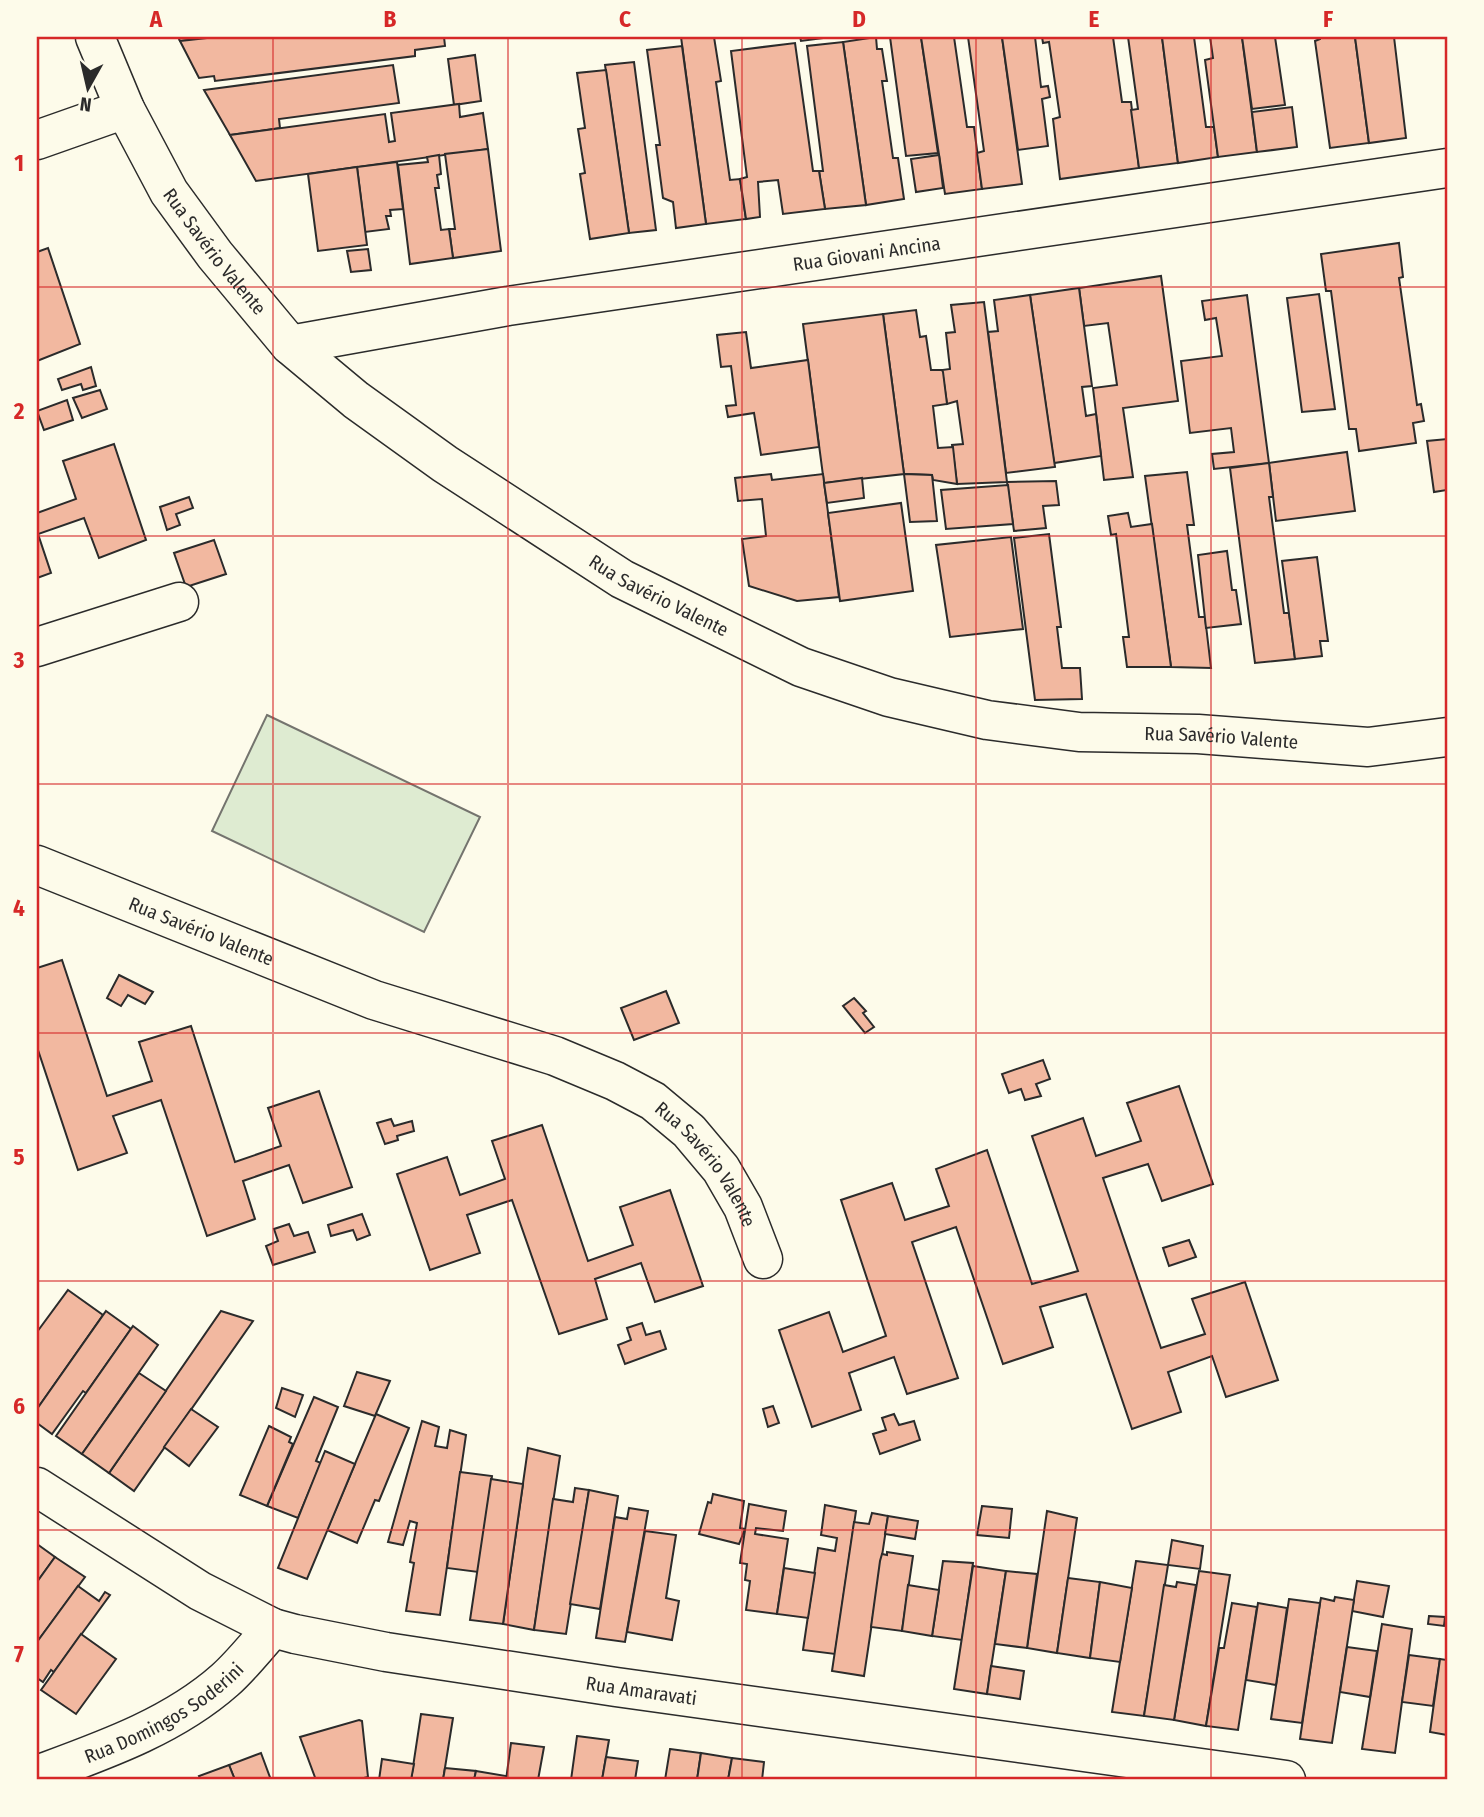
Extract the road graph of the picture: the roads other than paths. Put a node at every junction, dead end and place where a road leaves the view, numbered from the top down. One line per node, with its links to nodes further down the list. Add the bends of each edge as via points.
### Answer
1 (95, 37): 2 (street, Rua Savério Valente)
2 (125, 109): 3 (street); 5 (street, Rua Savério Valente, via 170,192)
3 (37, 139)
4 (1447, 168): 5 (street, Rua Giovani Ancina, via 508,306)
5 (290, 345): 8 (street, Rua Savério Valente, via 445,464 622,579 800,667 889,697 987,720 1079,732 1198,734 1368,747)
6 (179, 602): 7 (street)
7 (37, 647)
8 (1447, 737)
9 (37, 864): 10 (street, Rua Savério Valente, via 374,1000 555,1056 653,1101 689,1131 721,1168 743,1207)
10 (763, 1259)
11 (37, 1487): 12 (street, Rua Amaravati, via 200,1591)
12 (273, 1628): 13 (street, Rua Domingos Soderini, via 225,1680 167,1721); 14 (street, Rua Amaravati, via 386,1652 616,1687)
13 (37, 1775)
14 (1286, 1780)

